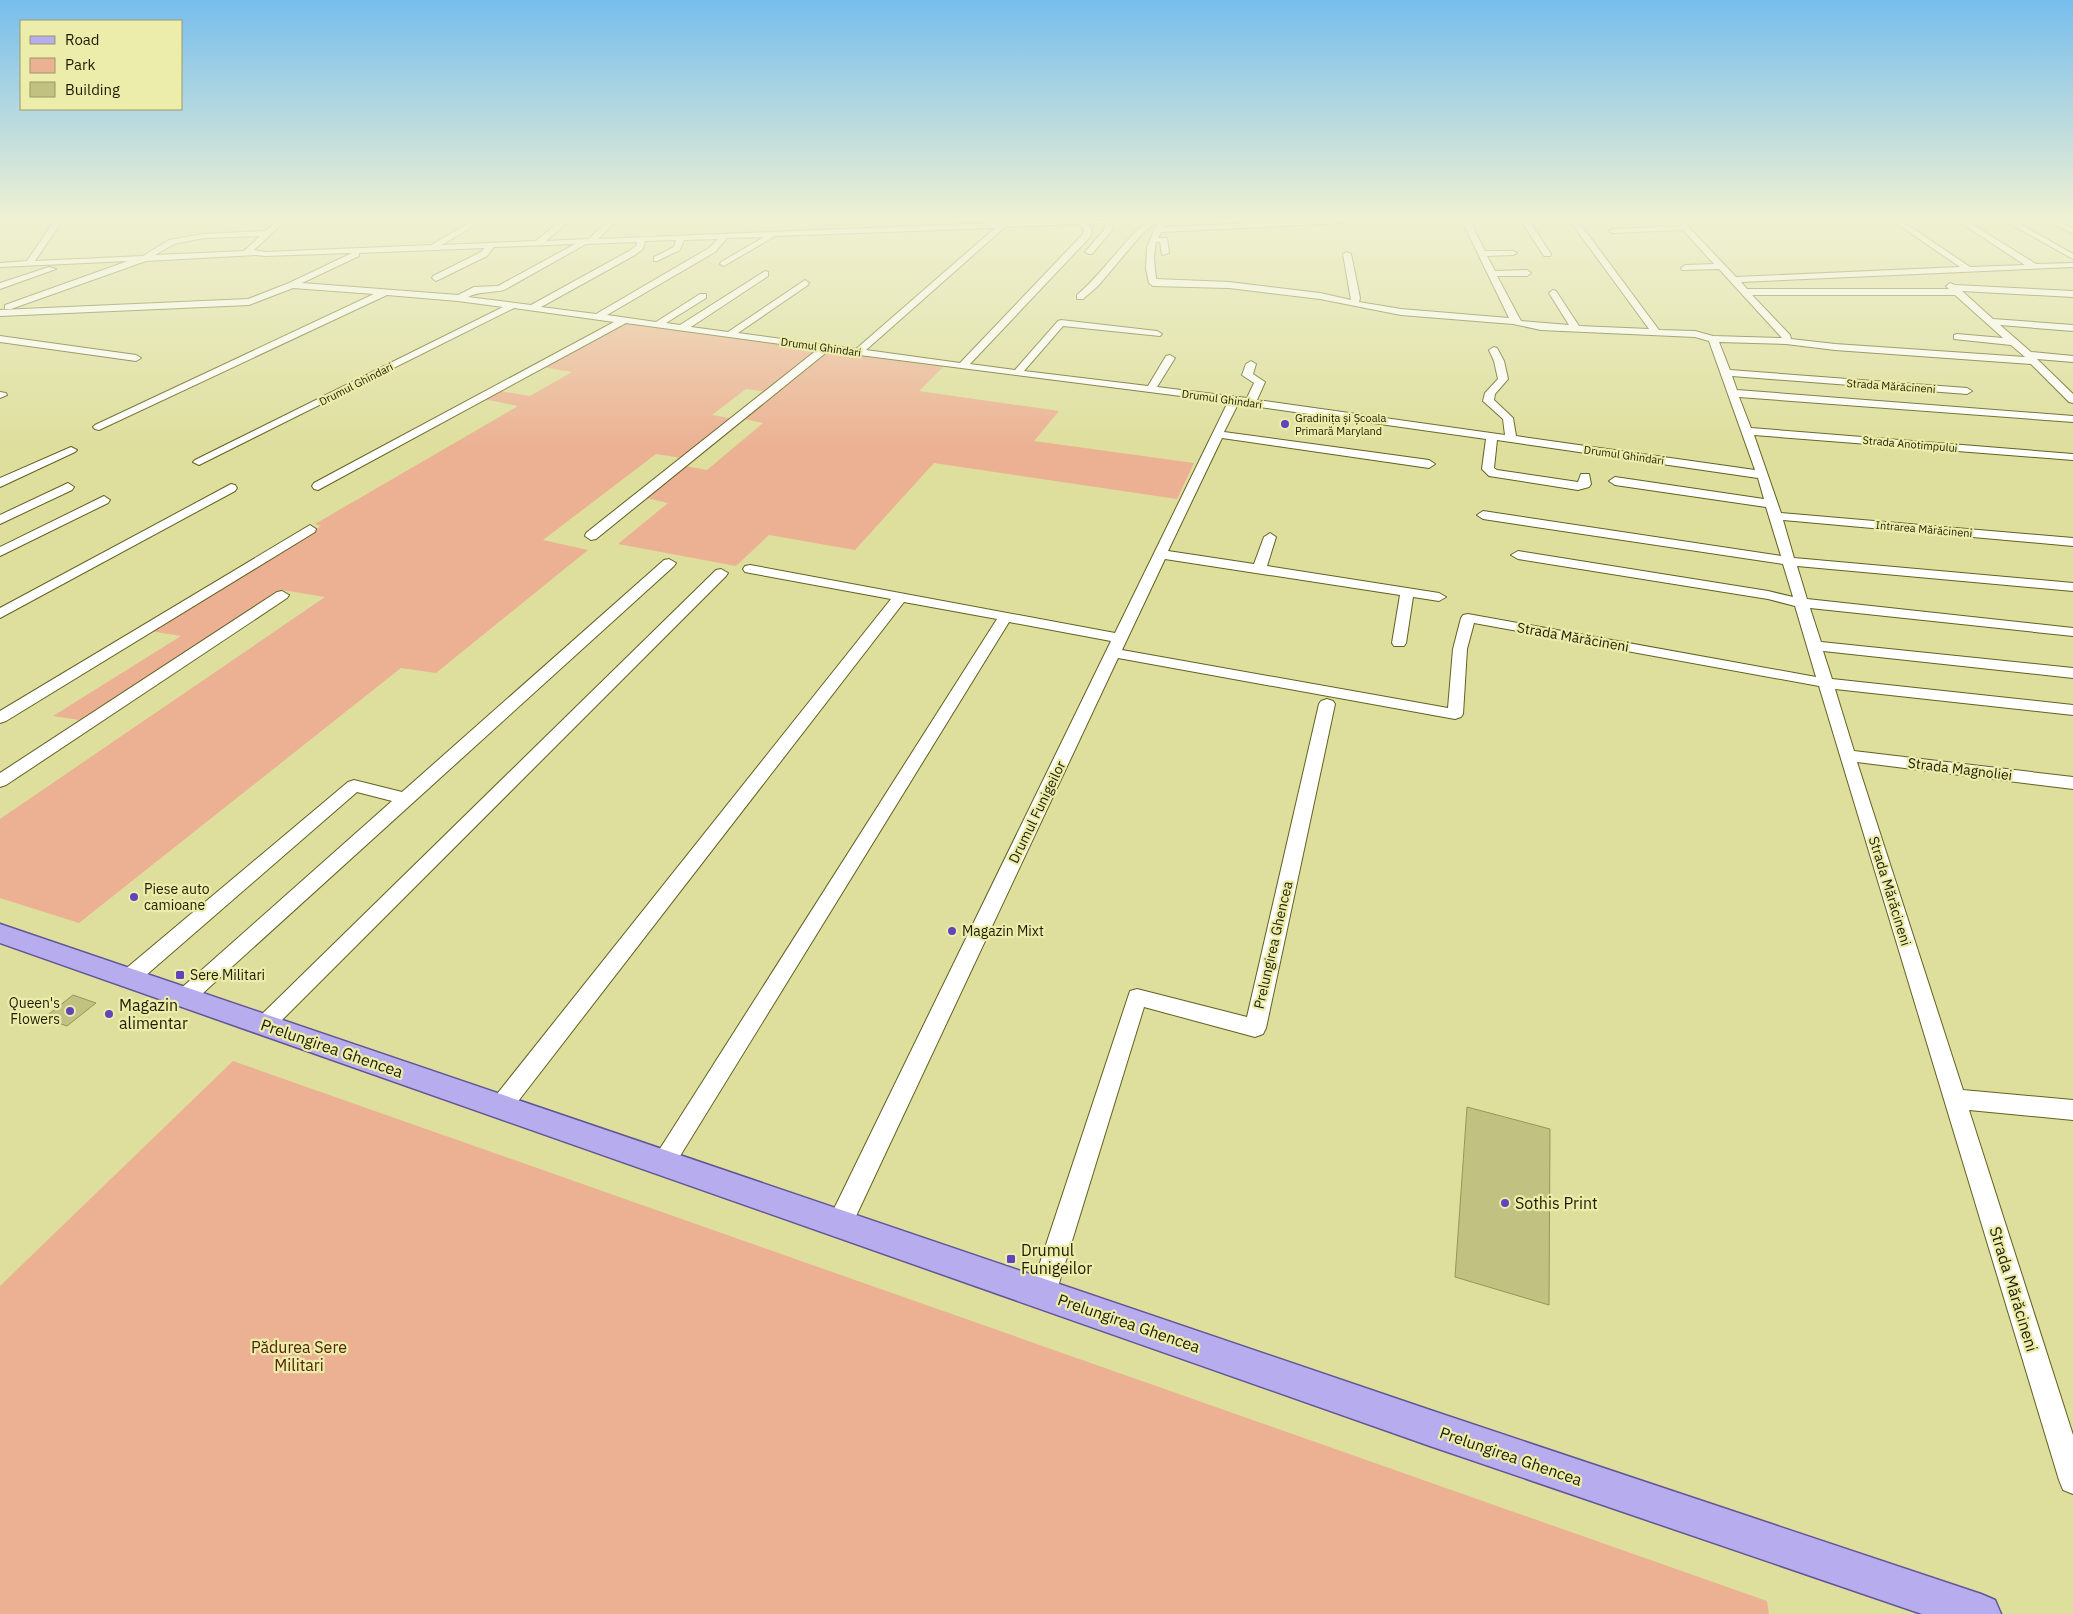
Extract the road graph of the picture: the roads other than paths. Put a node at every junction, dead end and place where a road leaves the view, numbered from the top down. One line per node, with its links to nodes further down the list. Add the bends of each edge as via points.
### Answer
1 (40, 296): 24 (street)
2 (263, 296): 24 (street, Drumul Ghindari, via 249,302)
3 (377, 296): 63 (street)
4 (438, 296): 20 (street, Drumul Ghindari)
5 (461, 296): 20 (street, Drumul Ghindari)
6 (553, 296): 23 (street)
7 (632, 296): 26 (street)
8 (702, 296): 31 (street)
9 (730, 296): 32 (street)
10 (786, 296): 37 (street)
11 (922, 296): 45 (street)
12 (1028, 296): 52 (street)
13 (1321, 296): 21 (street)
14 (1356, 296): 21 (street)
15 (1504, 296): 30 (street)
16 (1555, 296): 34 (street)
17 (1630, 296): 35 (street)
18 (1750, 296): 41 (street, via 1787,337)
19 (1963, 296): 28 (street)
20 (458, 298): 22 (street, Drumul Ghindari)
21 (1354, 304): 30 (street, via 1401,312)
22 (512, 306): 23 (street, Drumul Ghindari); 70 (street, Drumul Ghindari)
23 (532, 308): 26 (street, Drumul Ghindari)
24 (0, 311)
25 (1070, 313): 29 (street)
26 (597, 317): 27 (street, Drumul Ghindari)
27 (623, 321): 31 (street, Drumul Ghindari); 76 (street)
28 (1991, 322): 33 (street); 42 (street)
29 (1061, 323): 36 (street); 53 (street)
30 (1519, 323): 34 (street)
31 (657, 325): 32 (street, Drumul Ghindari)
32 (681, 328): 37 (street, Drumul Ghindari)
33 (2073, 328)
34 (1576, 329): 35 (street)
35 (1657, 332): 40 (street, via 1695,334)
36 (1157, 334)
37 (729, 335): 43 (street, Drumul Ghindari)
38 (1957, 338): 42 (street)
39 (0, 339): 46 (street)
40 (1713, 339): 41 (street); 54 (street, Strada Mărăcineni)
41 (1786, 341): 48 (street)
42 (2013, 342): 49 (street)
43 (826, 348): 45 (street, Drumul Ghindari); 84 (street)
44 (1494, 350): 67 (street, via 1503,379 1490,393 1488,401 1508,418)
45 (858, 352): 52 (street, Drumul Ghindari)
46 (136, 358)
47 (1170, 358): 56 (street)
48 (2000, 358): 49 (street); 55 (street, via 2008,366 2024,372)
49 (2031, 358): 50 (street); 55 (street)
50 (2073, 359)
51 (1251, 364): 61 (street, Drumul Funigeilor, via 1247,375 1260,382)
52 (962, 366): 53 (street, Drumul Ghindari)
53 (1017, 373): 56 (street, Drumul Ghindari)
54 (1726, 373): 58 (street, Strada Mărăcineni); 59 (street, Strada Mărăcineni)
55 (2048, 375): 57 (street)
56 (1151, 389): 61 (street, Drumul Ghindari)
57 (2068, 389): 60 (street)
58 (1967, 391)
59 (1734, 393): 62 (street); 64 (street, Strada Mărăcineni)
60 (2073, 400)
61 (1243, 401): 65 (street, Drumul Funigeilor); 66 (street, Drumul Ghindari)
62 (2073, 419)
63 (99, 427)
64 (1747, 431): 69 (street, Strada Anotimpului); 72 (street, Strada Mărăcineni)
65 (1218, 434): 71 (street); 88 (street, Drumul Funigeilor)
66 (1492, 436): 67 (street, Drumul Ghindari); 73 (street, via 1488,469 1492,473 1578,486 1585,484)
67 (1510, 439): 72 (street, Drumul Ghindari)
68 (71, 450): 75 (street)
69 (2073, 457)
70 (199, 462)
71 (1429, 464)
72 (1763, 474): 80 (street, Strada Mărăcineni)
73 (1585, 477)
74 (1615, 481): 80 (street)
75 (0, 483)
76 (318, 486)
77 (68, 487): 82 (street)
78 (231, 488): 101 (street)
79 (104, 500): 87 (street)
80 (1774, 510): 86 (street, Intrarea Mărăcineni); 90 (street, Strada Mărăcineni)
81 (1483, 515): 90 (street)
82 (0, 520)
83 (310, 529): 111 (street)
84 (591, 536)
85 (1270, 537): 93 (street)
86 (2073, 542)
87 (0, 552)
88 (1161, 554): 93 (street); 105 (street, Drumul Funigeilor)
89 (1518, 555): 100 (street)
90 (1788, 561): 95 (street); 100 (street, Strada Mărăcineni)
91 (668, 563): 115 (street)
92 (750, 569): 98 (street)
93 (1259, 569): 96 (street)
94 (721, 573): 119 (street)
95 (2073, 587)
96 (1408, 592): 99 (street); 104 (street)
97 (282, 595): 113 (street)
98 (900, 597): 102 (street); 121 (street)
99 (1439, 597)
100 (1801, 603): 103 (street); 106 (street, Strada Mărăcineni)
101 (0, 614)
102 (1004, 616): 105 (street); 123 (street)
103 (2073, 632)
104 (1399, 643)
105 (1117, 645): 108 (street, Strada Mărăcineni, via 1455,714 1460,649 1468,618); 124 (street, Drumul Funigeilor)
106 (1814, 646): 107 (street); 108 (street, Strada Mărăcineni)
107 (2073, 673)
108 (1826, 682): 110 (street, Strada Mărăcineni); 112 (street, Strada Mărăcineni)
109 (1327, 704): 125 (street, Prelungirea Ghencea, via 1255,1028 1137,997)
110 (2073, 710)
111 (0, 718)
112 (1847, 755): 114 (street, Strada Magnoliei); 120 (street, Strada Mărăcineni)
113 (0, 781)
114 (2073, 783)
115 (407, 798): 117 (street, via 354,786); 118 (street)
116 (6, 941): 117 (main road, Prelungirea Ghencea)
117 (130, 977): 118 (main road, Prelungirea Ghencea)
118 (185, 997): 119 (main road, Prelungirea Ghencea)
119 (264, 1025): 121 (main road, Prelungirea Ghencea)
120 (1955, 1099): 122 (street); 126 (street, Strada Mărăcineni)
121 (502, 1106): 123 (main road, Prelungirea Ghencea)
122 (2073, 1110)
123 (664, 1162): 124 (main road, Prelungirea Ghencea)
124 (840, 1223): 125 (main road, Prelungirea Ghencea)
125 (1043, 1294): 127 (main road, Prelungirea Ghencea)
126 (2073, 1480)
127 (1936, 1606): 128 (main road, Prelungirea Ghencea)
128 (1982, 1614)

